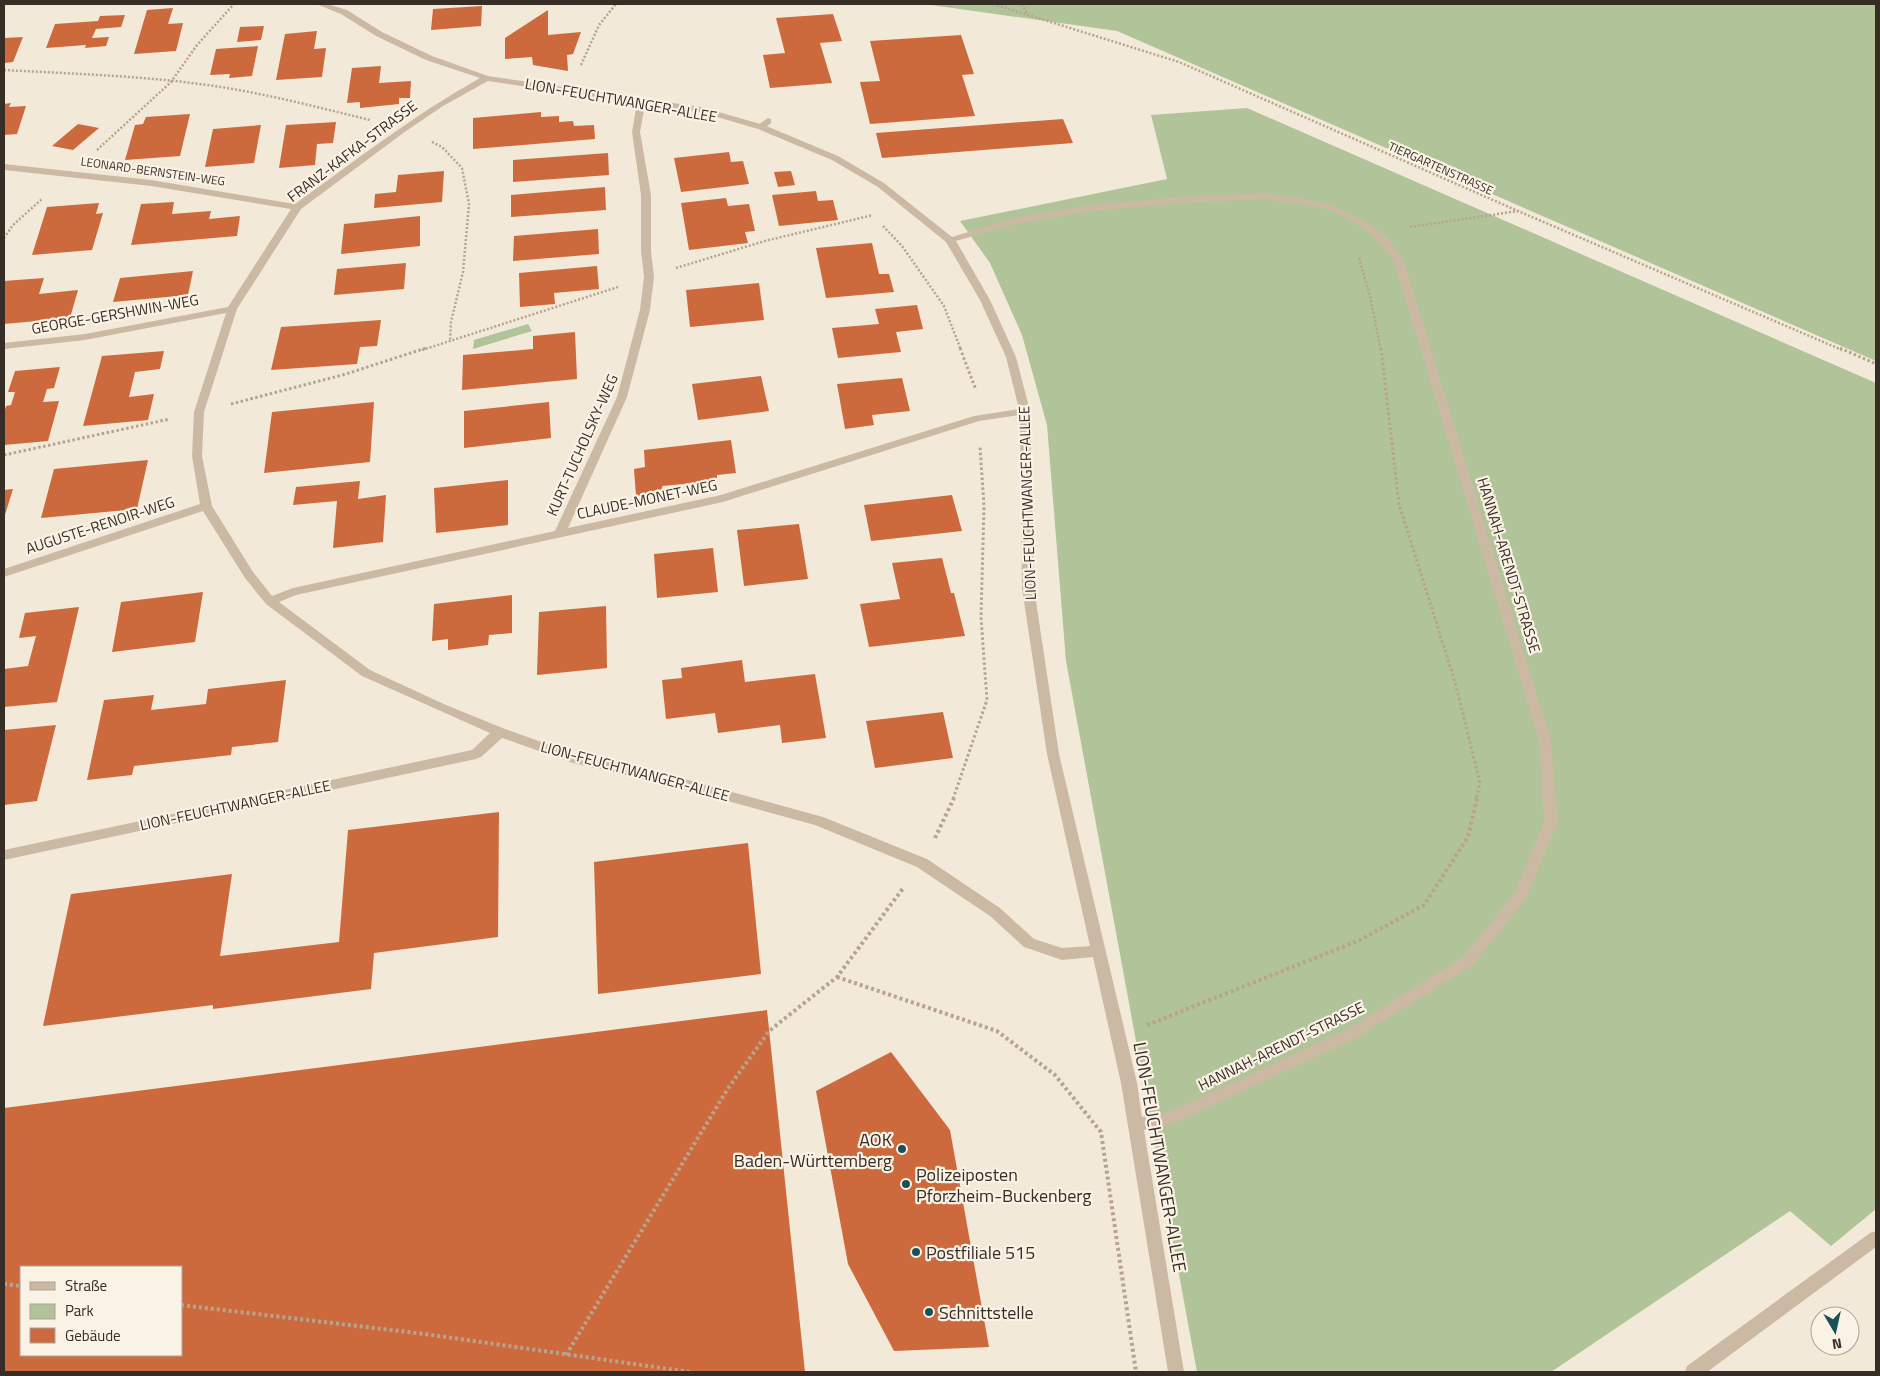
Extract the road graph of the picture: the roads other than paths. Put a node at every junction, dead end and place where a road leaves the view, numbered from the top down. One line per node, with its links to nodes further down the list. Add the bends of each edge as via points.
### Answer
1 (4, 4): 2 (street)
2 (9, 4)
3 (320, 4): 4 (street, LION-FEUCHTWANGER-ALLEE, via 344,12 379,34 429,58)
4 (487, 78): 5 (street, LION-FEUCHTWANGER-ALLEE); 7 (street, FRANZ-KAFKA-STRASSE, via 403,129)
5 (641, 102): 8 (street, LION-FEUCHTWANGER-ALLEE, via 701,110 765,124 835,158 873,181); 13 (street, KURT-TUCHOLSKY-WEG, via 636,132 646,195 648,276 645,310 622,397)
6 (4, 167): 7 (street, LEONARD-BERNSTEIN-WEG, via 72,172 209,191)
7 (297, 208): 9 (street, FRANZ-KAFKA-STRASSE)
8 (950, 240): 11 (street, LION-FEUCHTWANGER-ALLEE, via 985,300 1012,357); 19 (street, HANNAH-ARENDT-STRASSE, via 1014,221 1092,208 1265,196 1322,205 1375,232 1387,243 1398,261 1545,741 1551,822 1521,896 1468,960 1351,1034 1173,1117)
9 (232, 309): 10 (street, GEORGE-GERSHWIN-WEG, via 85,337); 12 (street, FRANZ-KAFKA-STRASSE, via 199,412 198,456)
10 (4, 346)
11 (1025, 411): 13 (street, CLAUDE-MONET-WEG, via 978,418 724,498); 18 (street, LION-FEUCHTWANGER-ALLEE, via 1028,588 1053,754)
12 (206, 506): 14 (street, AUGUSTE-RENOIR-WEG); 15 (street, FRANZ-KAFKA-STRASSE, via 248,575)
13 (560, 533): 15 (street, CLAUDE-MONET-WEG, via 293,592)
14 (4, 573)
15 (270, 602): 16 (street, FRANZ-KAFKA-STRASSE, via 366,673)
16 (500, 732): 17 (street, LION-FEUCHTWANGER-ALLEE, via 476,754); 18 (street, LION-FEUCHTWANGER-ALLEE, via 573,758 677,782 818,821 922,863 995,912 1029,943 1062,954)
17 (4, 854)
18 (1098, 951): 19 (street, LION-FEUCHTWANGER-ALLEE)
19 (1136, 1125): 21 (street, LION-FEUCHTWANGER-ALLEE)
20 (1876, 1238): 22 (street)
21 (1176, 1372)
22 (1693, 1372)

